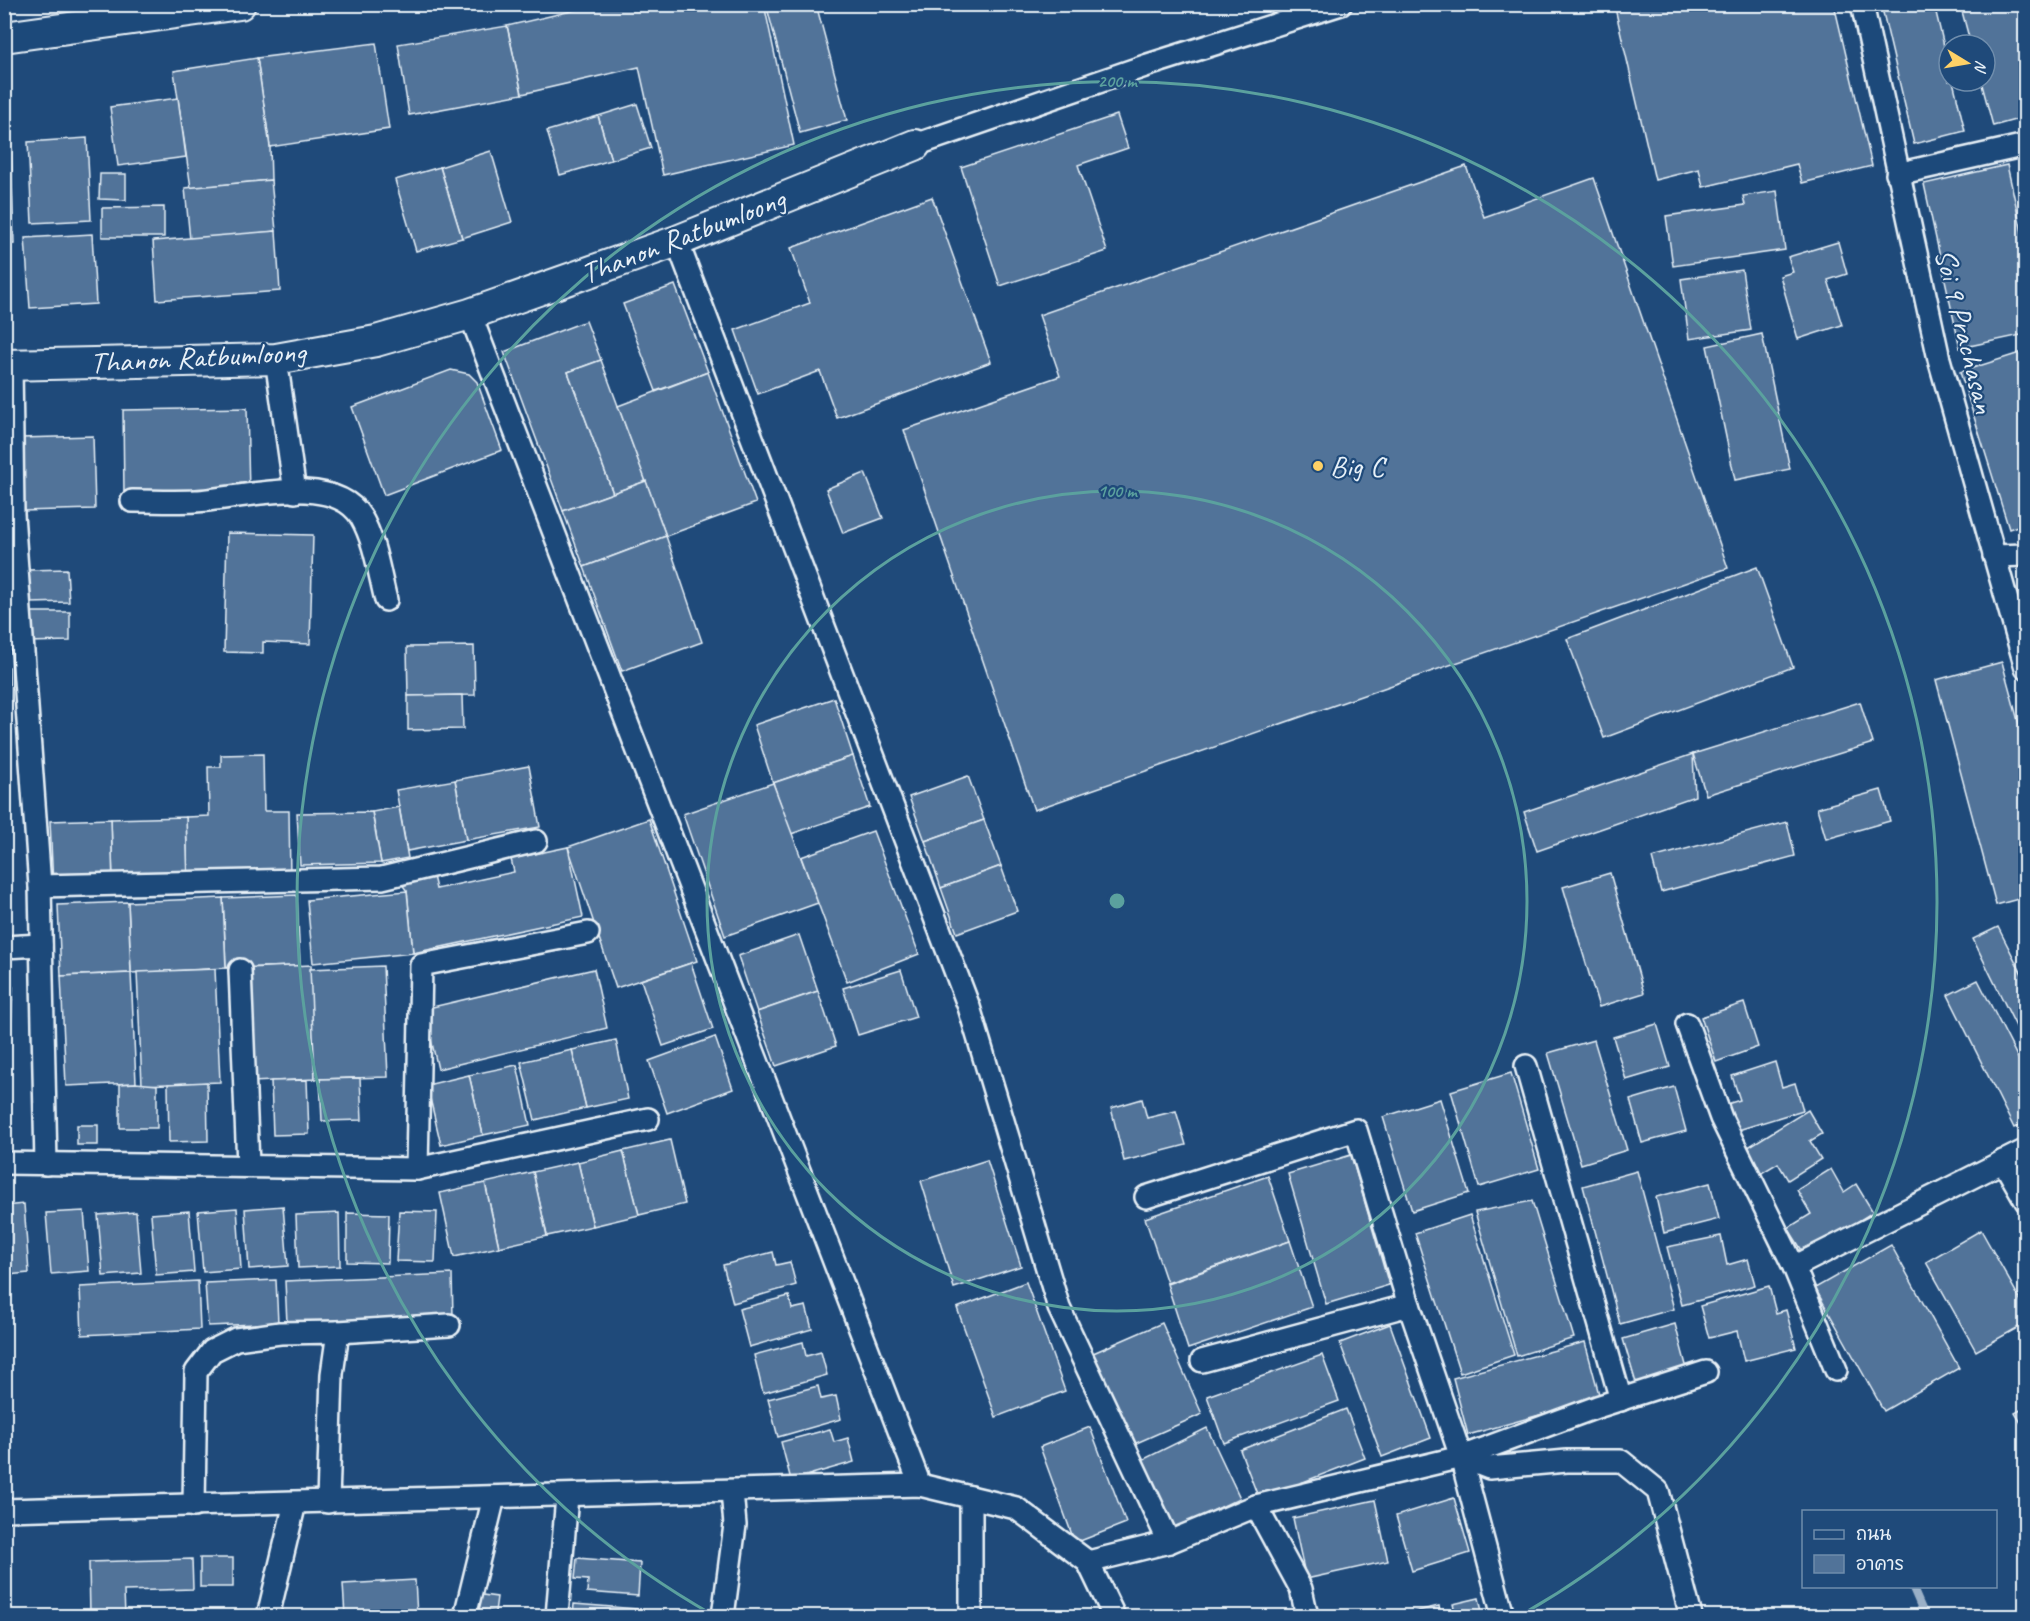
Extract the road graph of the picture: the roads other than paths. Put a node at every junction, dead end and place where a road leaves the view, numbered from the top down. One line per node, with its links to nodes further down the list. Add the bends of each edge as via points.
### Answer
1 (240, 4): 4 (street)
2 (1341, 4): 5 (street, Thanon Ratbumloong)
3 (1862, 4): 7 (street, Soi 9 Prachasan)
4 (4, 37)
5 (915, 145): 8 (street, Thanon Ratbumloong)
6 (2025, 145): 7 (street)
7 (1896, 174): 15 (street, Soi 9 Prachasan, via 1939,359)
8 (677, 241): 9 (street, Thanon Ratbumloong); 54 (street, via 969,1007 1059,1308)
9 (470, 315): 10 (street, Thanon Ratbumloong, via 376,341); 44 (street)
10 (276, 359): 11 (street, Thanon Ratbumloong); 12 (street)
11 (8, 365): 19 (street, via 13,514)
12 (295, 492): 13 (street, via 197,501); 16 (street, via 327,494 349,504 360,517 370,537)
13 (132, 501)
14 (2025, 555): 15 (street)
15 (1994, 556): 17 (street, Soi 9 Prachasan)
16 (386, 600)
17 (2025, 668)
18 (536, 841): 19 (street, via 382,878)
19 (40, 886): 21 (street)
20 (588, 933): 32 (street, via 421,965)
21 (41, 945): 22 (street); 30 (street)
22 (4, 947)
23 (240, 970): 31 (street)
24 (1687, 1024): 35 (street, via 1721,1118)
25 (1526, 1066): 42 (street)
26 (648, 1119): 32 (street)
27 (2025, 1149): 28 (street)
28 (2003, 1161): 34 (street); 35 (street)
29 (4, 1163): 30 (street)
30 (46, 1164): 31 (street)
31 (248, 1165): 32 (street)
32 (417, 1169)
33 (1146, 1197): 36 (street, via 1356,1130)
34 (2025, 1202)
35 (1794, 1267): 40 (street)
36 (1409, 1305): 39 (street); 43 (street)
37 (449, 1325): 38 (street)
38 (338, 1332): 49 (street, via 332,1374); 51 (street, via 236,1339 212,1351 196,1372)
39 (1202, 1361)
40 (1836, 1371)
41 (1706, 1372): 42 (street)
42 (1621, 1400): 43 (street)
43 (1461, 1457): 52 (street); 63 (street); 64 (street, via 1489,1468 1621,1461 1658,1491)
44 (920, 1485): 45 (street); 48 (street)
45 (732, 1491): 46 (street); 59 (street, via 735,1525)
46 (567, 1496): 47 (street); 58 (street)
47 (494, 1497): 49 (street); 57 (street)
48 (971, 1497): 55 (street, via 1016,1508); 60 (street)
49 (328, 1502): 50 (street)
50 (295, 1503): 51 (street); 56 (street)
51 (194, 1506): 53 (street)
52 (1256, 1506): 54 (street); 62 (street, via 1301,1589)
53 (4, 1510)
54 (1169, 1542): 55 (street)
55 (1088, 1562): 61 (street)
56 (268, 1617)
57 (465, 1617)
58 (557, 1617)
59 (723, 1617)
60 (970, 1617)
61 (1114, 1617)
62 (1306, 1617)
63 (1503, 1617)
64 (1691, 1617)

